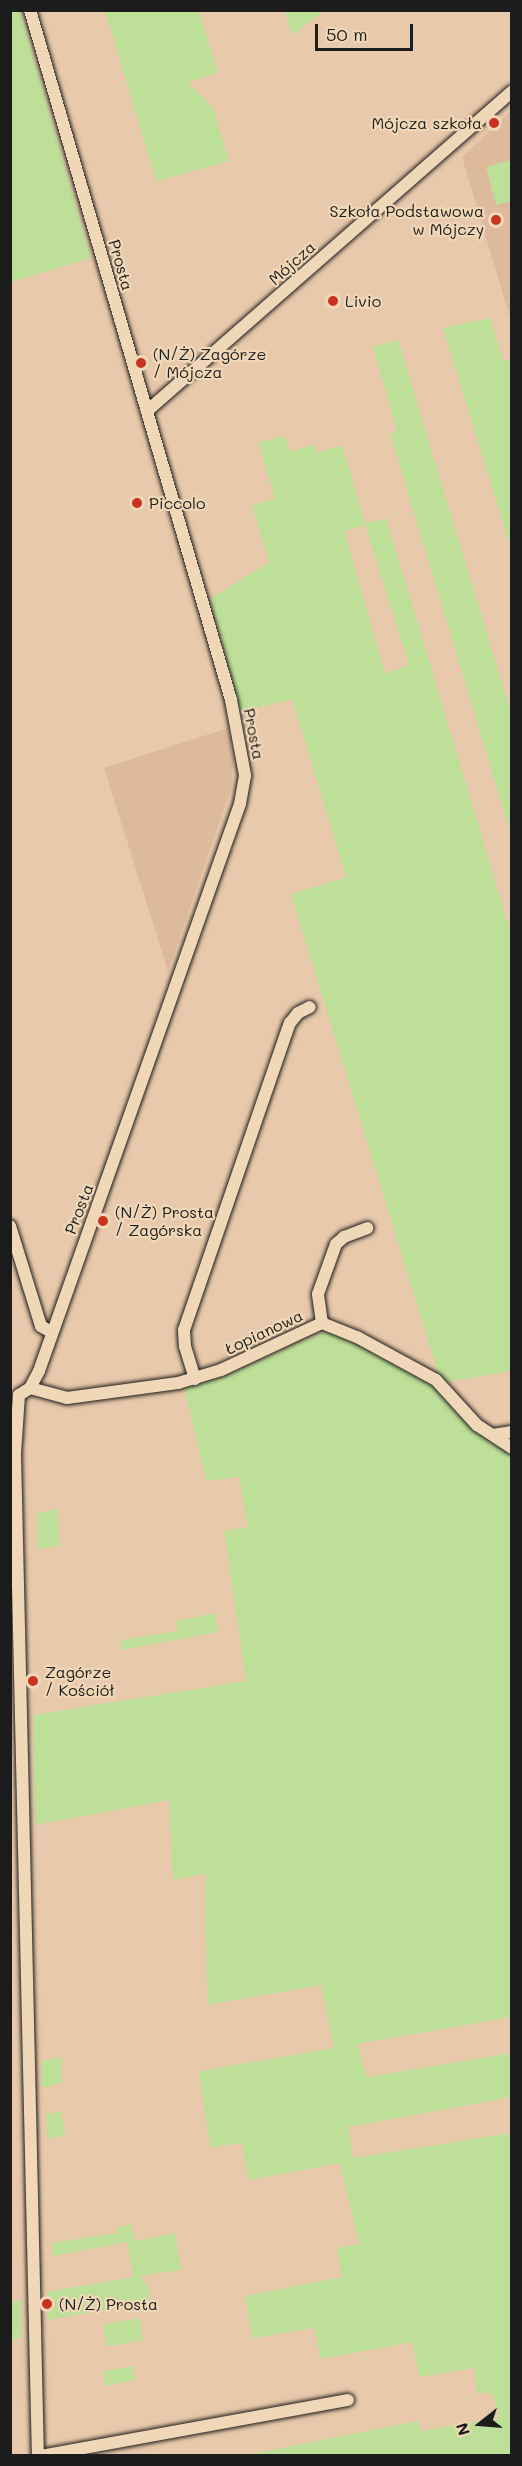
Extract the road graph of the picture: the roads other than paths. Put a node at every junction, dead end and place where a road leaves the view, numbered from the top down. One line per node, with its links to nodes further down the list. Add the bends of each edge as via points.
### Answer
1 (30, 10): 3 (street, Prosta)
2 (512, 91): 3 (street, Mójcza)
3 (147, 411): 8 (street, Prosta, via 231,699 245,775 240,804)
4 (310, 1007): 9 (street, via 290,1023 187,1323 185,1346)
5 (10, 1226): 8 (street, via 41,1326)
6 (367, 1228): 7 (street, via 336,1244 318,1294)
7 (322, 1323): 9 (street, Łopianowa); 12 (street, Łopianowa, via 357,1337 436,1380 461,1410)
8 (51, 1332): 10 (street, Prosta)
9 (195, 1379): 10 (street, Łopianowa, via 67,1398)
10 (20, 1392): 15 (street, Prosta, via 15,1454)
11 (512, 1432): 12 (street)
12 (493, 1436): 13 (street, Łopianowa)
13 (512, 1448)
14 (348, 2400): 15 (street)
15 (39, 2456)

